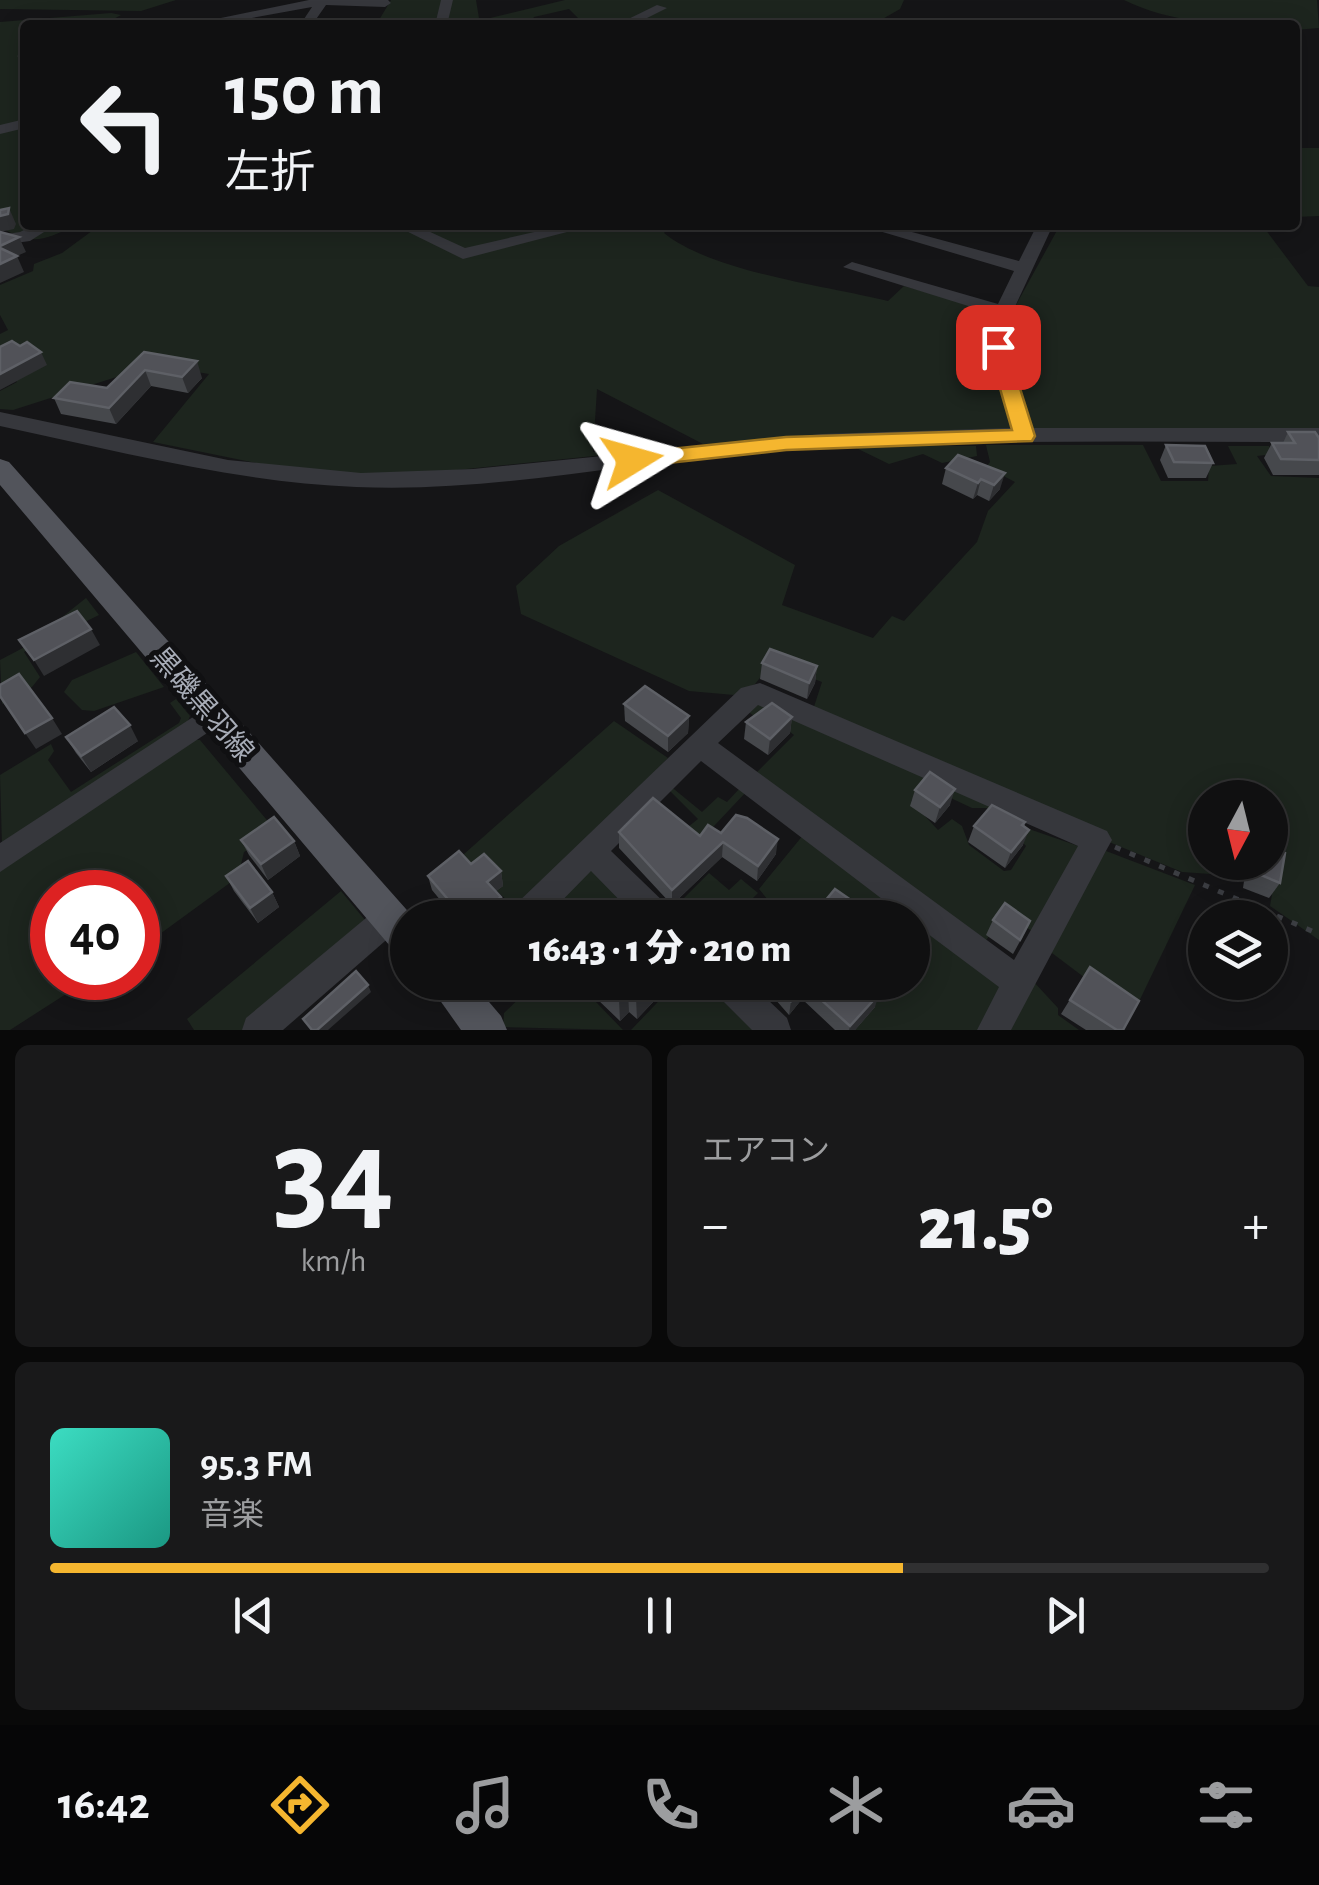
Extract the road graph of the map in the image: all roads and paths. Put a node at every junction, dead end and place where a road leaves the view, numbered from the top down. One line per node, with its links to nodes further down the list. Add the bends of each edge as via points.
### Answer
1 (323, 0): 3 (street); 4 (street)
2 (636, 0): 5 (street, via 660,12)
3 (383, 5)
4 (219, 20)
5 (637, 20)
6 (37, 230): 11 (street)
7 (414, 230): 8 (street, via 472,254)
8 (566, 230)
9 (885, 230): 13 (street)
10 (1039, 230): 13 (street)
11 (0, 240)
12 (852, 267): 14 (street)
13 (1024, 268): 14 (street)
14 (1004, 311): 17 (street, via 997,355)
15 (0, 419): 17 (street, via 255,470 361,480 505,475 752,446)
16 (1319, 435): 17 (street)
17 (1024, 436)
18 (0, 468): 19 (main road, 黒磯黒羽線)
19 (213, 715): 23 (street); 26 (main road, 黒磯黒羽線)
20 (700, 745): 21 (street, via 750,695 760,694); 22 (street); 29 (street)
21 (1097, 840): 28 (path); 29 (street)
22 (591, 851): 24 (street); 25 (street)
23 (0, 859)
24 (541, 900)
25 (641, 900)
26 (390, 919)
27 (390, 934): 32 (street)
28 (1319, 934)
29 (1019, 983): 35 (street)
30 (464, 1000): 33 (main road)
31 (744, 1000): 34 (street)
32 (258, 1030)
33 (487, 1030)
34 (775, 1030)
35 (993, 1030)

